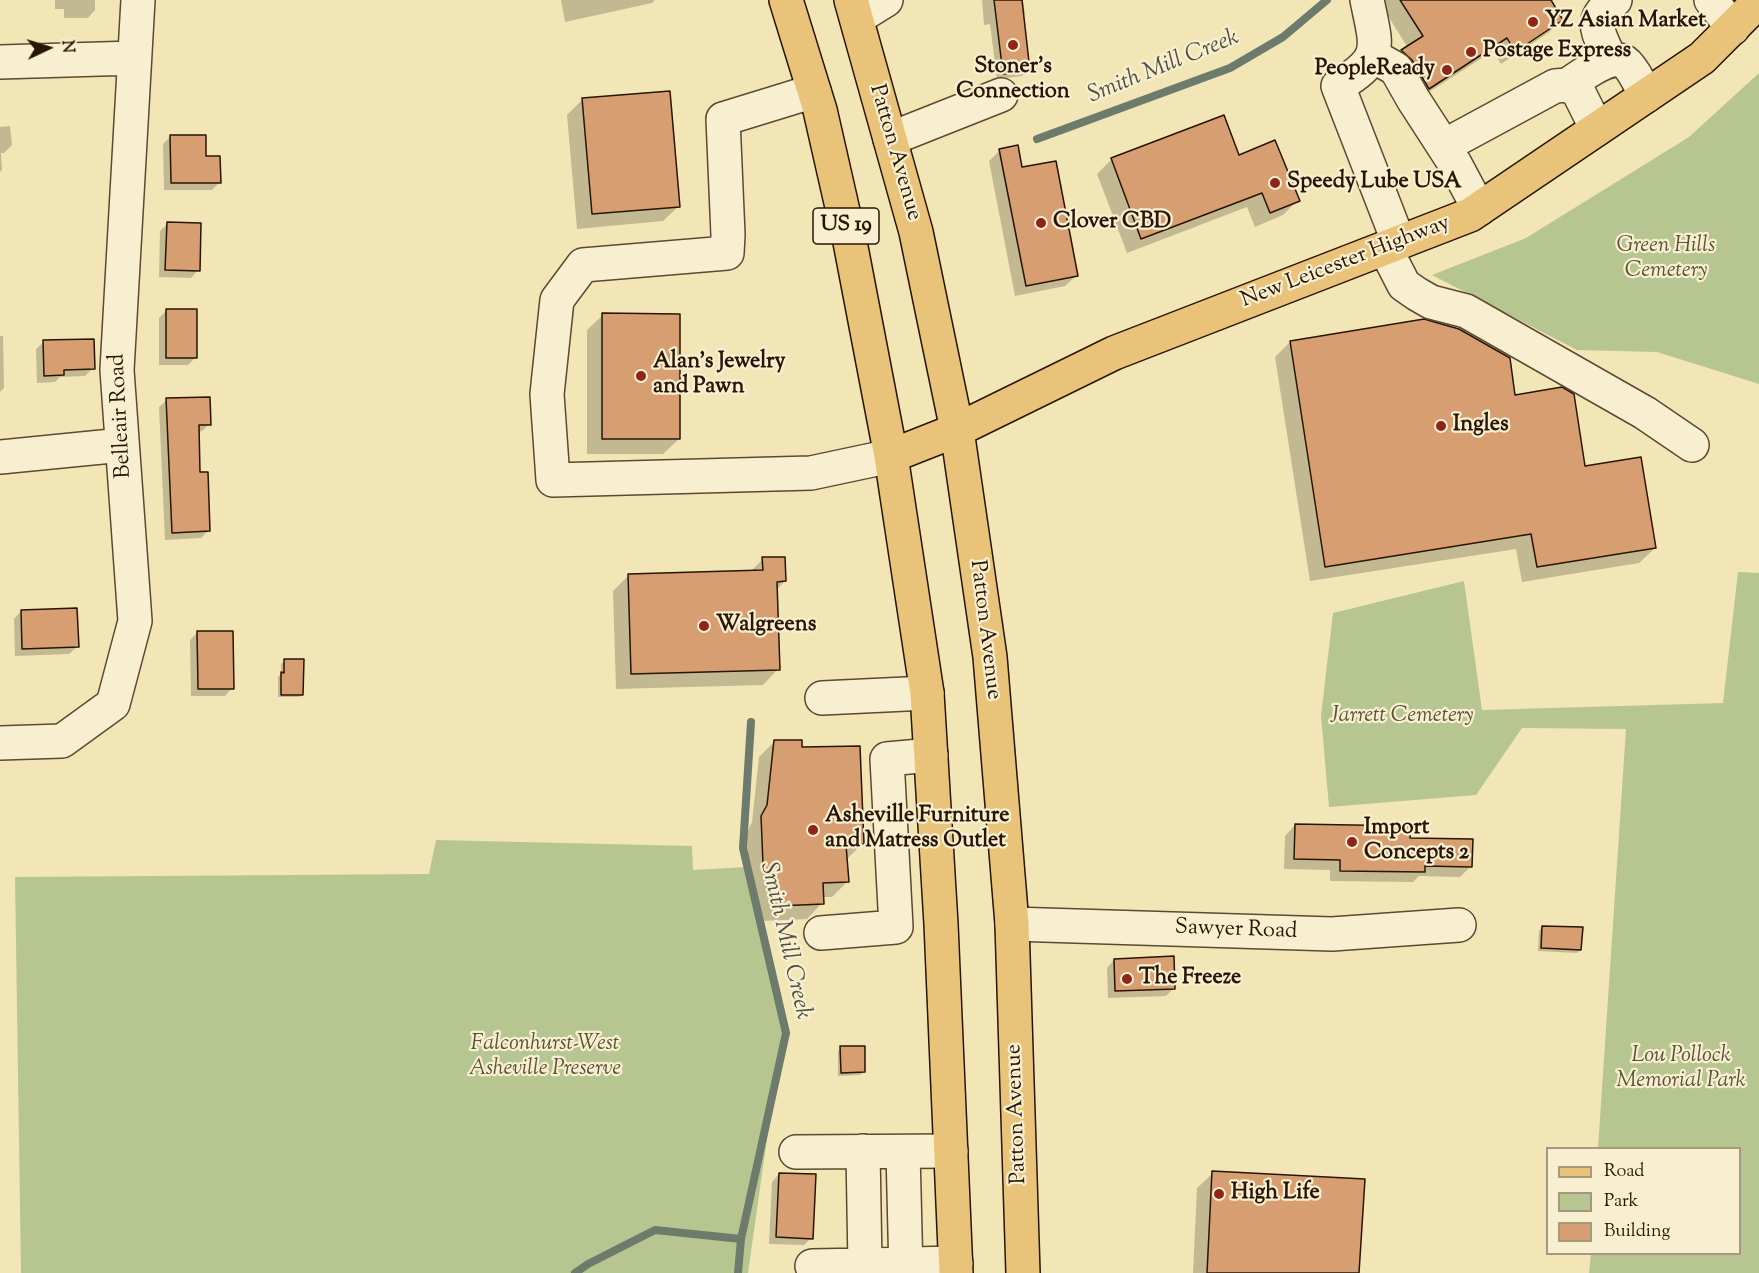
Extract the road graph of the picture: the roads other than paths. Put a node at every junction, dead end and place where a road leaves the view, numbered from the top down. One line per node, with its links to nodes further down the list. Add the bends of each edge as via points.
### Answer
1 (138, 0): 11 (street, Belleair Road)
2 (786, 0): 15 (main road, US 19)
3 (886, 0): 8 (street)
4 (1367, 0): 10 (street, via 1375,37)
5 (1616, 0): 12 (street, via 1598,16 1597,27)
6 (1711, 0): 9 (street)
7 (1759, 1): 9 (main road, New Leicester Highway)
8 (854, 9): 19 (main road, Patton Avenue / US 19)
9 (1733, 27): 17 (main road, New Leicester Highway, via 1702,58)
10 (1374, 56): 20 (street, via 1396,69); 22 (street, via 1355,76 1338,86)
11 (134, 58): 13 (street); 24 (street, Belleair Road, via 117,370)
12 (1610, 60): 14 (street); 17 (street, via 1629,65)
13 (0, 62)
14 (1567, 85): 18 (street, via 1582,97); 20 (street, via 1555,86)
15 (814, 91): 26 (main road, US 19, via 850,242); 26 (street, via 723,119 727,253 583,265 557,300 546,394 553,480 811,473)
16 (1001, 95): 19 (street)
17 (1646, 96): 18 (main road, New Leicester Highway)
18 (1597, 129): 21 (main road, New Leicester Highway)
19 (890, 139): 23 (main road, Patton Avenue / US 19, via 916,232)
20 (1444, 146): 21 (street)
21 (1479, 209): 22 (main road, New Leicester Highway)
22 (1392, 245): 23 (main road, New Leicester Highway, via 1114,353); 25 (street, via 1404,285 1417,294 1466,311 1646,413)
23 (957, 429): 26 (main road, New Leicester Highway); 37 (main road, Patton Avenue / US 19, via 990,657)
24 (122, 445): 27 (street); 30 (street, Belleair Road, via 135,621 113,704 62,741)
25 (1692, 446)
26 (891, 456): 28 (main road, US 19)
27 (0, 458)
28 (927, 693): 29 (street); 31 (main road, US 19)
29 (822, 698)
30 (0, 742)
31 (931, 754): 32 (main road, US 19); 33 (street, via 887,759)
32 (934, 807): 33 (street); 34 (main road, US 19)
33 (891, 810): 35 (street)
34 (938, 862): 35 (street); 36 (main road, US 19)
35 (893, 866): 39 (street)
36 (941, 924): 39 (street); 42 (main road, US 19)
37 (1012, 924): 38 (street, Sawyer Road, via 1332,934); 49 (main road, Patton Avenue / US 19)
38 (1459, 925)
39 (896, 927): 40 (street)
40 (821, 933)
41 (863, 1151): 43 (street); 44 (street); 45 (street)
42 (951, 1151): 44 (street); 47 (main road, US 19)
43 (796, 1152)
44 (903, 1152): 48 (street)
45 (865, 1265): 46 (street); 48 (street)
46 (812, 1266)
47 (956, 1268): 48 (street)
48 (906, 1269)
49 (1023, 1273)

